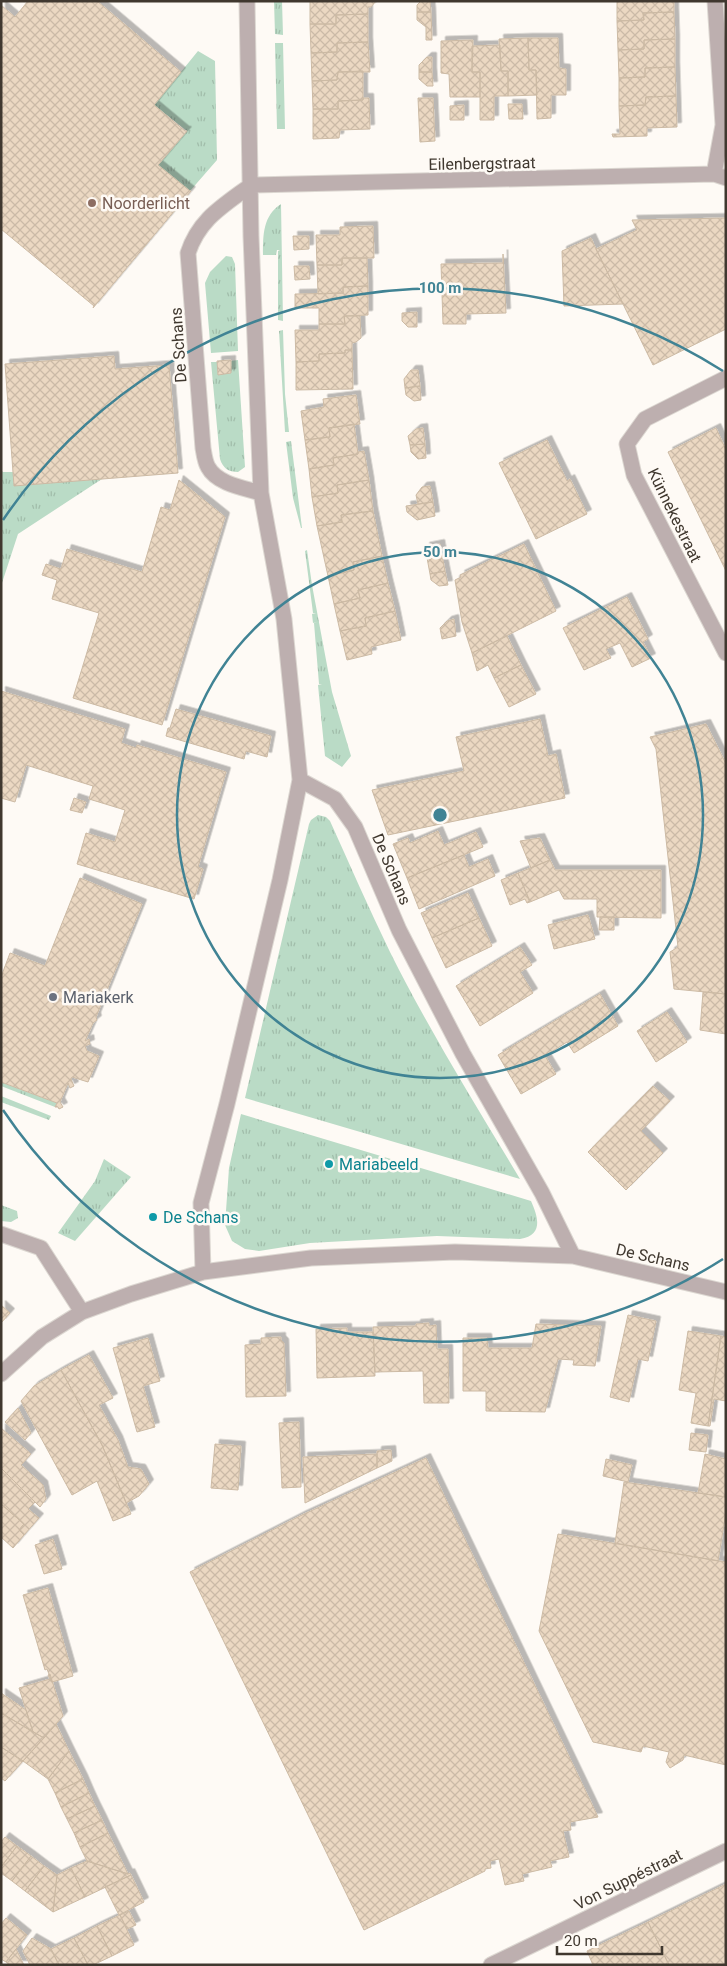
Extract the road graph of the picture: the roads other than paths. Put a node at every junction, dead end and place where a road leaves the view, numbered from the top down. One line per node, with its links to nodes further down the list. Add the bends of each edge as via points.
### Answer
1 (247, 1): 5 (street)
2 (714, 1): 3 (street, Eilenbergstraat)
3 (724, 124): 4 (street, Eilenbergstraat)
4 (720, 176): 5 (street, Eilenbergstraat)
5 (250, 185): 7 (street); 7 (street, De Schans, via 200,228 193,237 188,254 206,465 224,481)
6 (726, 378): 8 (street, Künnekestraat, via 645,419 627,444 634,475)
7 (261, 493): 9 (street, via 284,619)
8 (726, 653)
9 (300, 780): 11 (street, De Schans, via 334,799 355,827 400,930 463,1054 542,1193); 12 (street, via 252,1002 201,1203)
10 (1, 1234): 14 (street, via 41,1248)
11 (573, 1256): 12 (street, De Schans, via 455,1252 311,1258); 13 (street, De Schans)
12 (203, 1272): 14 (street, De Schans)
13 (726, 1292)
14 (82, 1312): 15 (street, De Schans, via 42,1337)
15 (1, 1374)
16 (726, 1851): 17 (street, Von Suppéstraat)
17 (491, 1965)

